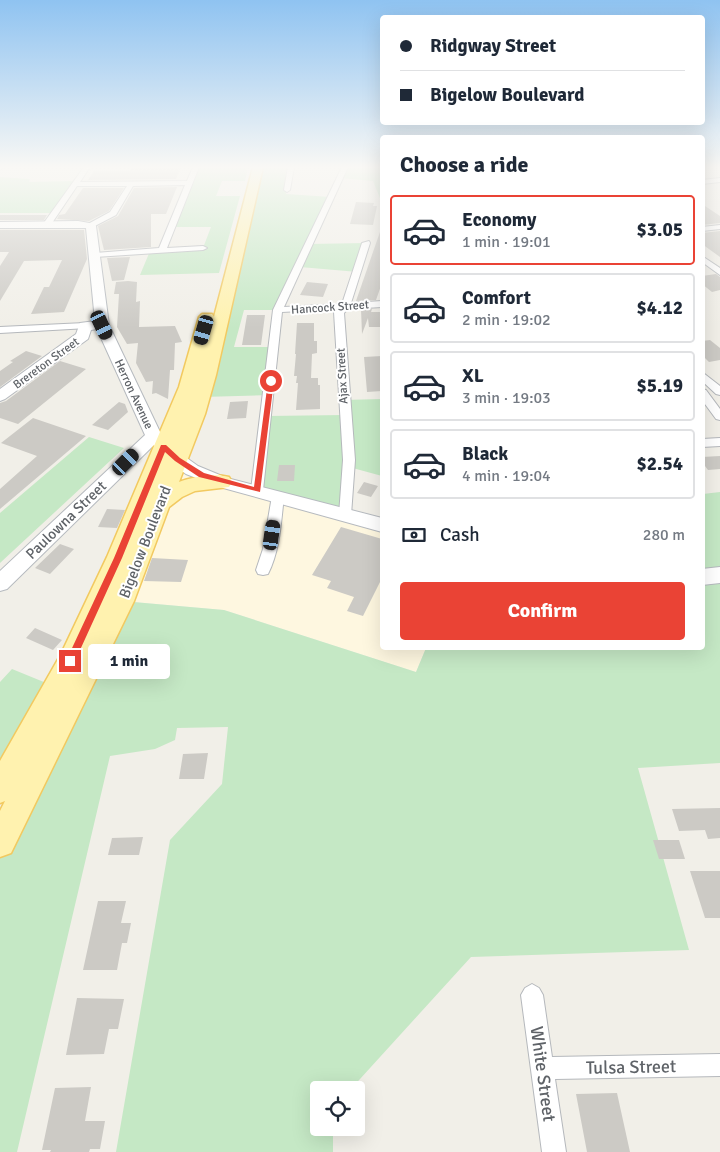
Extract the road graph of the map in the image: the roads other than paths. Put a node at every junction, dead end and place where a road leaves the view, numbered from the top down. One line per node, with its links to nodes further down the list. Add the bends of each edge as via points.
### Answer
1 (49, 221): 7 (street)
2 (100, 221): 9 (street)
3 (174, 221): 14 (street)
4 (233, 221): 31 (main road, Bigelow Boulevard, via 188,387)
5 (245, 221): 31 (main road, Bigelow Boulevard, via 208,375)
6 (320, 221): 20 (street)
7 (47, 224): 8 (street); 9 (street)
8 (0, 225)
9 (91, 226): 15 (street, Herron Avenue)
10 (720, 227): 11 (street)
11 (705, 229)
12 (366, 242): 19 (street, Ajax Street)
13 (203, 248): 14 (street)
14 (162, 250): 15 (street)
15 (95, 255): 21 (street, Herron Avenue)
16 (705, 260): 17 (street)
17 (720, 272)
18 (380, 304): 19 (street, Hancock Street)
19 (345, 307): 20 (street, Hancock Street); 36 (street, Ajax Street, via 339,312 349,460)
20 (278, 310): 33 (street)
21 (102, 325): 22 (street); 31 (street, Herron Avenue)
22 (85, 326): 23 (street); 26 (street, Brereton Street, via 83,336)
23 (0, 330)
24 (707, 385): 25 (street)
25 (720, 392)
26 (0, 396)
27 (705, 396): 28 (street)
28 (720, 417)
29 (720, 442): 30 (street)
30 (705, 443)
31 (165, 448): 32 (street, via 192,470); 35 (main road, Bigelow Boulevard); 41 (street, Paulowna Street); 42 (main road, Bigelow Boulevard, via 91,618)
32 (222, 482): 33 (street); 35 (main road, via 187,486)
33 (257, 490): 34 (street)
34 (278, 496): 36 (street); 38 (street, via 270,550)
35 (161, 503): 43 (main road, Bigelow Boulevard, via 122,602)
36 (345, 515): 37 (street)
37 (380, 525)
38 (263, 570)
39 (720, 575): 40 (street)
40 (705, 577)
41 (0, 583)
42 (0, 789)
43 (0, 842)
44 (532, 995): 46 (street, White Street)
45 (720, 1065): 46 (street, Tulsa Street)
46 (542, 1068): 47 (street, White Street)
47 (554, 1152)

